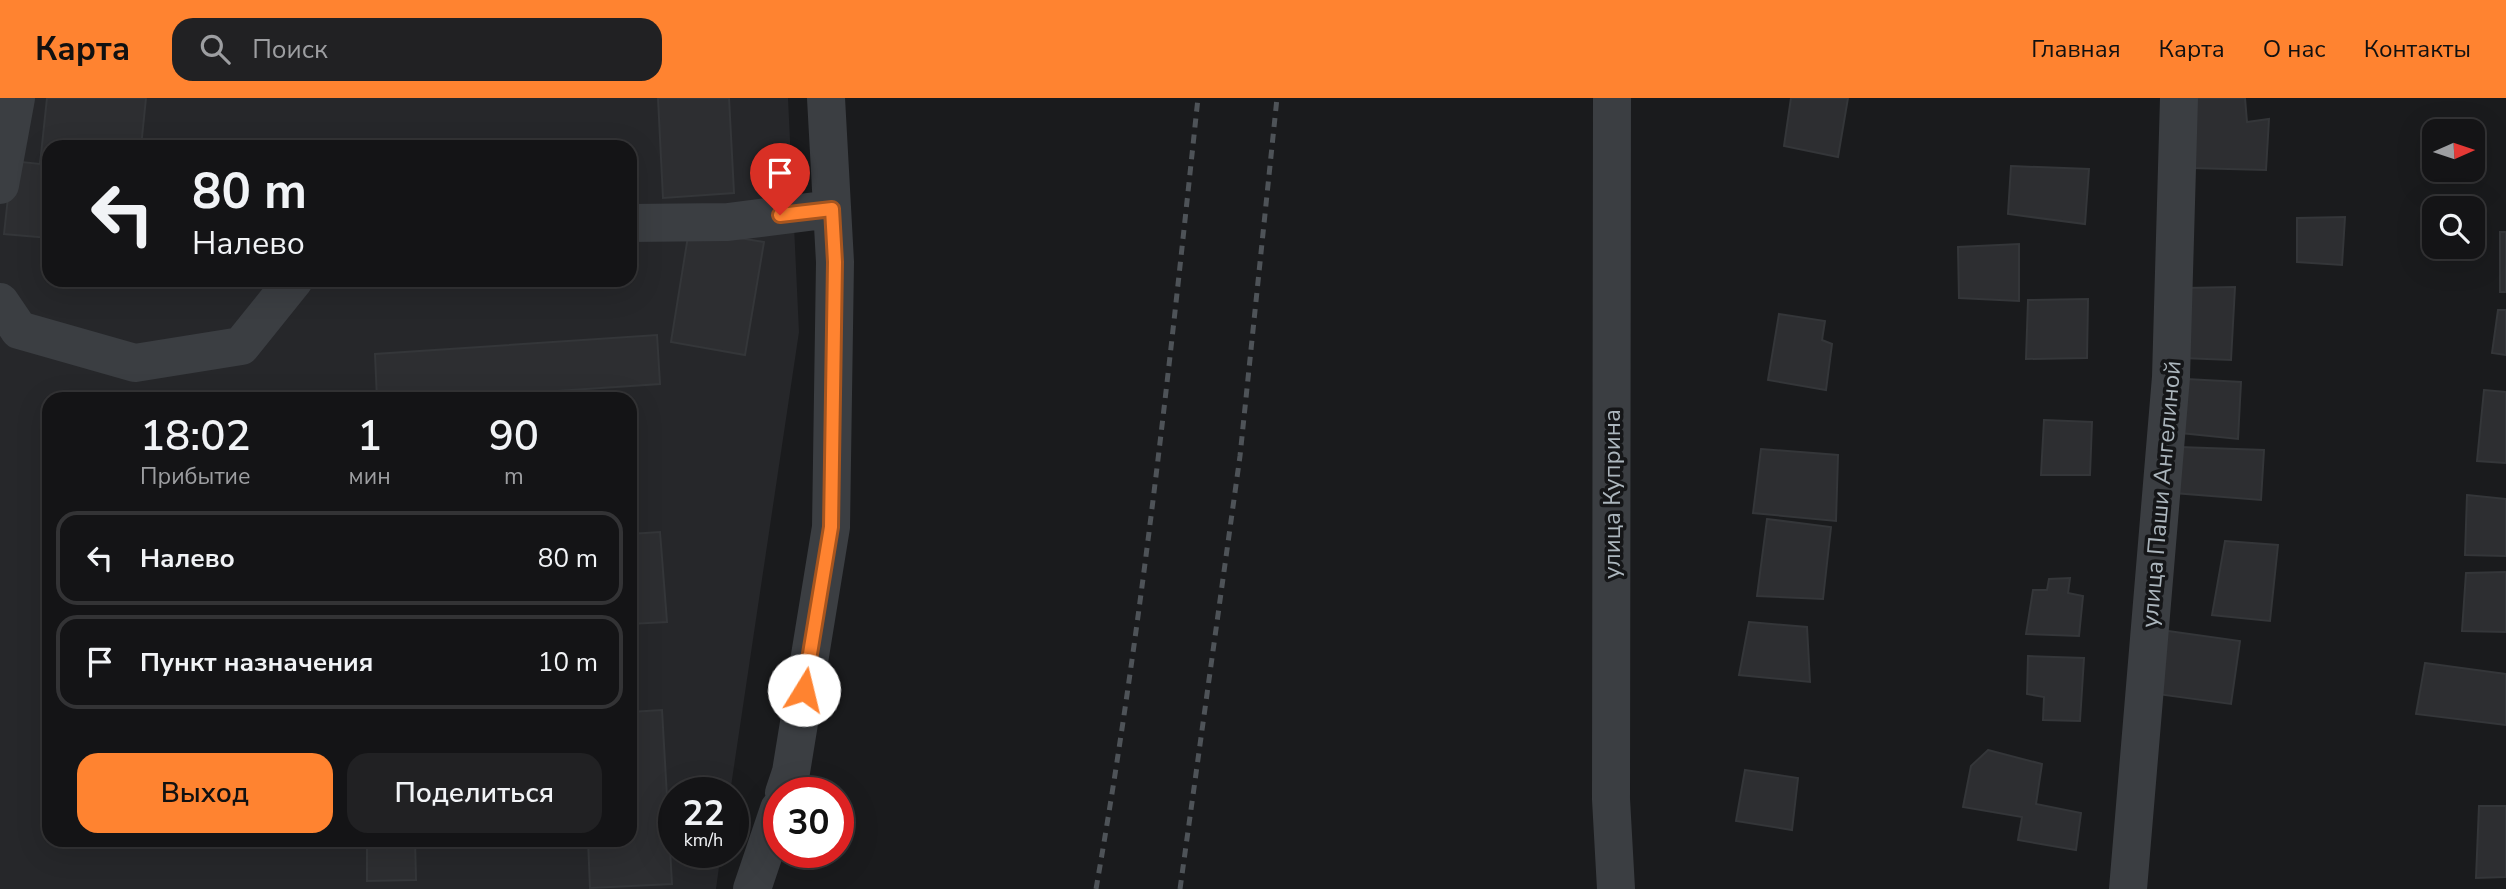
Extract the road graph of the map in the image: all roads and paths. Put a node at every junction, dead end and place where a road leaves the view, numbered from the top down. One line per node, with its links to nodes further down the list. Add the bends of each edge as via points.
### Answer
1 (16, 98): 5 (street)
2 (826, 98): 6 (street)
3 (1612, 98): 13 (street, улица Куприна, via 1611,799)
4 (2179, 98): 14 (street, улица Паши Ангелиной, via 2171,377)
5 (0, 185)
6 (832, 209): 7 (street, via 729,222); 10 (street, via 831,527)
7 (637, 223)
8 (288, 287): 9 (street, via 241,346 135,363 19,330)
9 (0, 302)
10 (789, 777)
11 (763, 856): 12 (street)
12 (752, 889)
13 (1616, 889)
14 (2128, 889)

